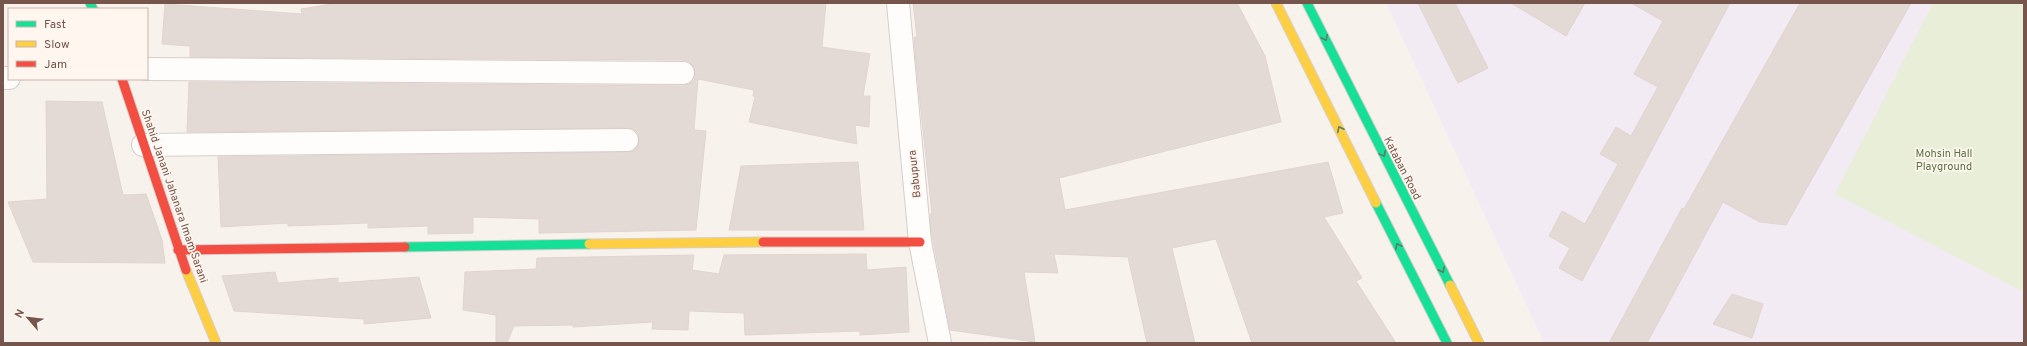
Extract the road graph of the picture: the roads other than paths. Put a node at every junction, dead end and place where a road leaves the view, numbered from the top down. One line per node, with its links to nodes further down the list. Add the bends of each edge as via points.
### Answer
1 (898, 3): 9 (street, Babupura)
2 (1276, 3): 15 (street, one-way to 2)
3 (1307, 3): 11 (street, Kataban Road, one-way to 11)
4 (148, 69): 5 (street)
5 (683, 73)
6 (122, 80): 8 (street, Shahid Janani Jahanara Imam Sarani)
7 (627, 140): 8 (street)
8 (143, 145): 10 (street, Shahid Janani Jahanara Imam Sarani)
9 (920, 242): 10 (street); 14 (street, Babupura)
10 (178, 250): 13 (street, Shahid Janani Jahanara Imam Sarani)
11 (1474, 334): 12 (street); 16 (street, Kataban Road)
12 (1465, 340)
13 (216, 343)
14 (940, 343)
15 (1447, 343)
16 (1479, 343)

